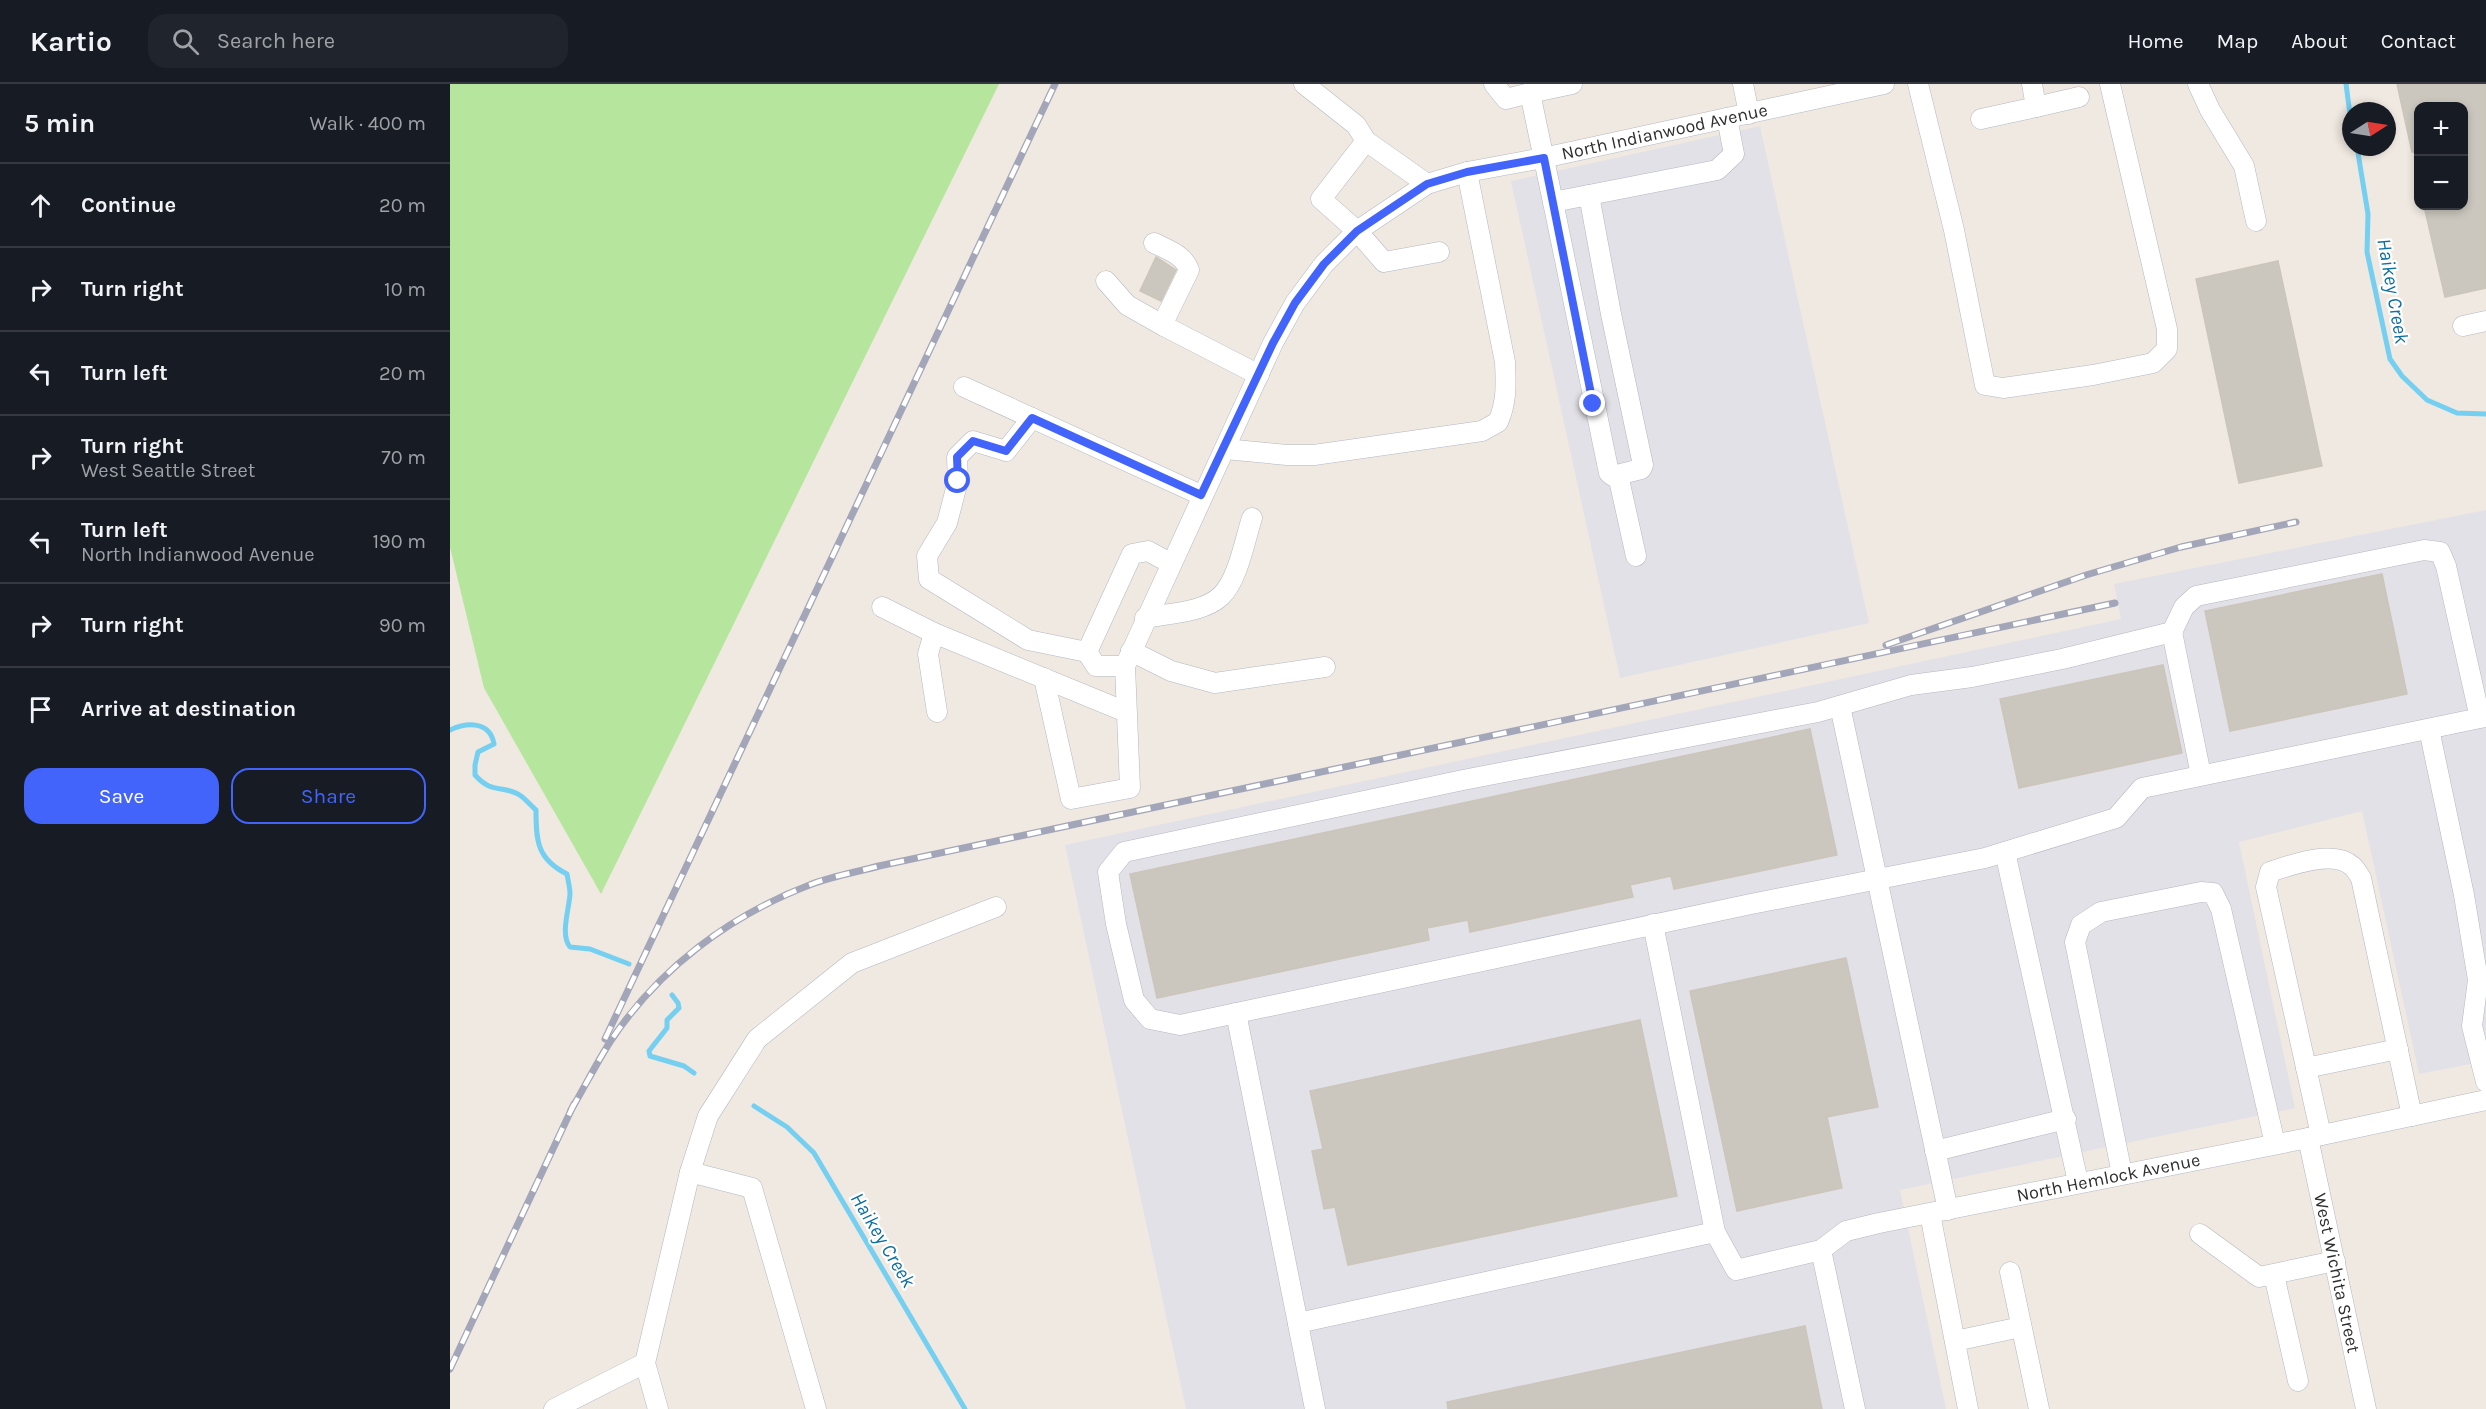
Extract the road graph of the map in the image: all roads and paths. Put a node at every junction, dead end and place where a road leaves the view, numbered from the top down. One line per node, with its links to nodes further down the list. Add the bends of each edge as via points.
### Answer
1 (1304, 84): 16 (street, via 1356,125)
2 (1494, 84): 10 (street, via 1506,99)
3 (1572, 84): 10 (street)
4 (1743, 84): 13 (street)
5 (1884, 84): 13 (street, North Indianwood Avenue)
6 (1918, 84): 8 (street, via 1954,230 1985,385 2003,388 2153,363 2166,349 2167,329)
7 (2032, 84): 12 (street)
8 (2110, 84)
9 (2198, 84): 22 (street, via 2244,166)
10 (1530, 93): 17 (street)
11 (2079, 97): 12 (street)
12 (2036, 107): 15 (street)
13 (1749, 114): 14 (street, North Indianwood Avenue)
14 (1727, 118): 17 (street, North Indianwood Avenue); 20 (street, via 1734,154 1718,170)
15 (1981, 119)
16 (1366, 141): 19 (street); 23 (street, via 1321,199)
17 (1544, 158): 18 (street, North Indianwood Avenue); 21 (street)
18 (1467, 172): 19 (street, North Indianwood Avenue); 35 (street, via 1505,362 1505,408 1498,422 1482,431 1314,455)
19 (1427, 184): 23 (street, North Indianwood Avenue)
20 (1588, 195): 21 (street); 30 (street)
21 (1553, 202): 31 (street)
22 (2256, 221)
23 (1357, 231): 25 (street, via 1384,262); 32 (street, North Indianwood Avenue, via 1324,264 1295,303)
24 (1154, 243): 28 (street, via 1176,253 1189,270)
25 (1438, 252)
26 (1106, 281): 28 (street, via 1127,305)
27 (2486, 321): 29 (street)
28 (1164, 326): 32 (street)
29 (2463, 326)
30 (1615, 334): 31 (street); 36 (street, via 1643,465 1641,470)
31 (1581, 341): 36 (street, via 1609,473)
32 (1259, 375): 35 (street, North Indianwood Avenue)
33 (964, 387): 34 (street)
34 (1032, 418): 37 (street); 45 (street, via 1006,451 973,441 957,457 958,481 947,523 927,556 929,579 1028,640)
35 (1225, 449): 37 (street, North Indianwood Avenue)
36 (1618, 475): 39 (street)
37 (1201, 495): 40 (street, North Indianwood Avenue)
38 (1252, 518): 42 (street, via 1232,580 1221,596 1200,607)
39 (1636, 556)
40 (1170, 563): 42 (street, North Indianwood Avenue); 45 (street, via 1148,551 1132,554)
41 (882, 607): 44 (street)
42 (1145, 618): 46 (street, North Indianwood Avenue)
43 (2172, 632): 49 (street, via 2062,659 1911,685); 52 (street, via 2184,607 2196,596 2375,558 2424,550 2439,552 2446,566); 54 (street)
44 (934, 633): 48 (street); 50 (street, via 928,654)
45 (1087, 652): 46 (street, via 1096,666)
46 (1128, 658): 47 (street, via 1215,682); 51 (street, North Indianwood Avenue)
47 (1325, 667)
48 (1044, 678): 51 (street); 51 (street, North Indianwood Avenue, via 1071,799 1130,788)
49 (1840, 706): 56 (street); 59 (street, via 1124,852 1108,872 1134,1000 1150,1019 1180,1025)
50 (937, 712)
51 (1126, 712)
52 (2483, 718): 53 (street)
53 (2429, 729): 54 (street); 62 (street, via 2478,980 2472,1026)
54 (2201, 775): 55 (street, via 2142,788 2116,818)
55 (2005, 852): 56 (street); 65 (street)
56 (1877, 878): 58 (street); 68 (street)
57 (996, 907): 69 (street, via 852,963 757,1039 708,1116)
58 (1653, 924): 59 (street); 73 (street)
59 (1236, 1013): 79 (street)
60 (2398, 1049): 61 (street); 61 (street, West Wichita Street, via 2361,878 2351,865 2334,858 2299,862 2270,872 2266,887); 64 (street)
61 (2306, 1068): 66 (street, West Wichita Street)
62 (2486, 1082)
63 (2486, 1100): 64 (street, North Hemlock Avenue)
64 (2412, 1116): 66 (street, North Hemlock Avenue)
65 (2066, 1119): 68 (street); 71 (street)
66 (2314, 1137): 67 (street, North Hemlock Avenue); 76 (street, West Wichita Street)
67 (2275, 1144): 70 (street, North Hemlock Avenue); 70 (street, via 2221,909 2212,893 2200,892 2101,912 2081,925 2075,942)
68 (1935, 1151): 72 (street)
69 (690, 1172): 82 (street); 86 (street, via 752,1188)
70 (2122, 1173): 71 (street, North Hemlock Avenue)
71 (2078, 1182): 72 (street, North Hemlock Avenue)
72 (1939, 1212): 75 (street, North Hemlock Avenue, via 1846,1231); 81 (street)
73 (1715, 1232): 75 (street, North Hemlock Avenue, via 1736,1270); 79 (street)
74 (2200, 1234): 78 (street, via 2259,1277)
75 (1821, 1250): 88 (street)
76 (2335, 1261): 78 (street); 91 (street, West Wichita Street)
77 (2010, 1272): 80 (street)
78 (2274, 1275): 83 (street)
79 (1298, 1323): 87 (street)
80 (2021, 1327): 81 (street); 90 (street)
81 (1955, 1341): 89 (street)
82 (645, 1363): 84 (street); 85 (street)
83 (2298, 1381)
84 (554, 1409)
85 (658, 1409)
86 (816, 1409)
87 (1315, 1409)
88 (1855, 1409)
89 (1968, 1409)
90 (2039, 1409)
91 (2366, 1409)

